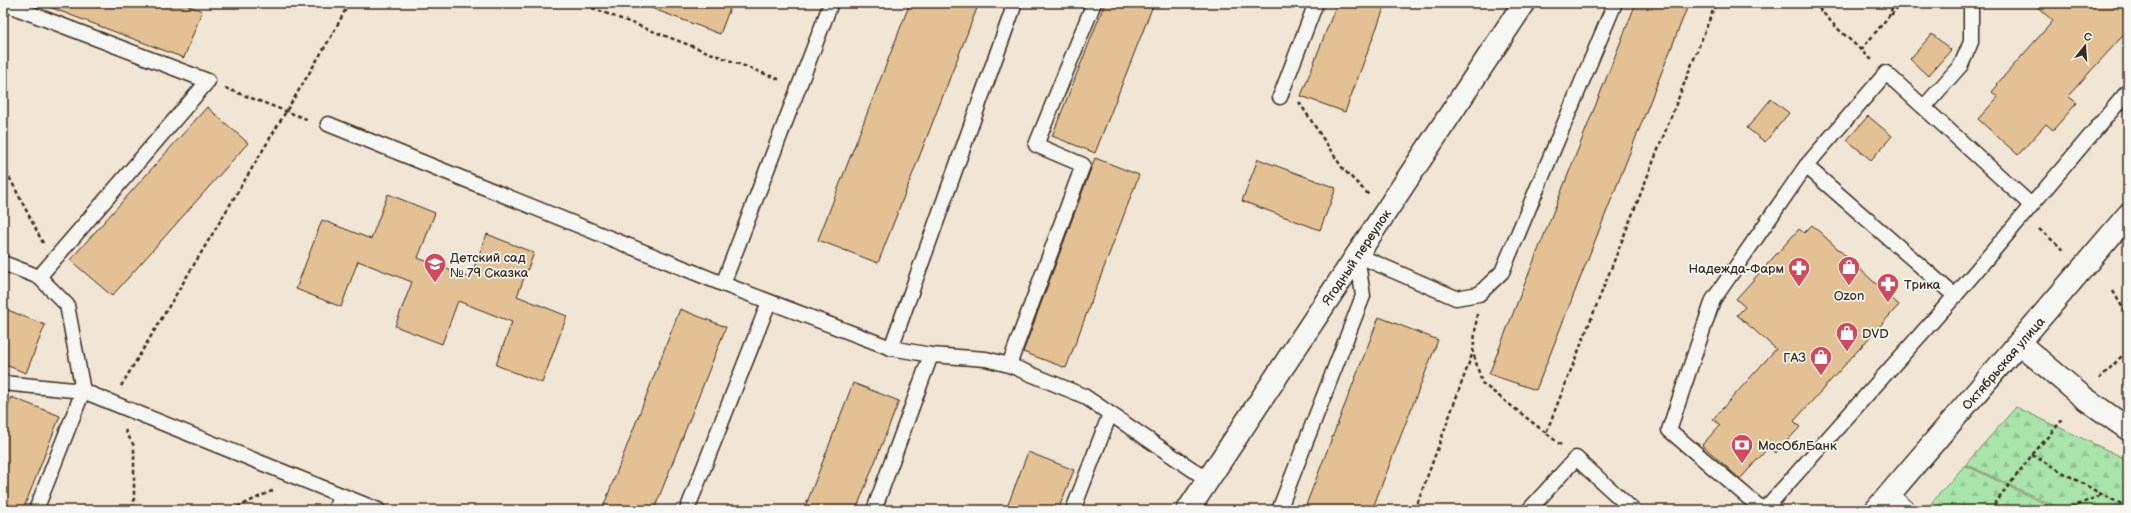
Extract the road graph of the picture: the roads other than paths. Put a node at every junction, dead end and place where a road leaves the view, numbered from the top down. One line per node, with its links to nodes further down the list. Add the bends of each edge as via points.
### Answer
1 (3, 3): 18 (lane, via 208,82)
2 (831, 3): 19 (lane)
3 (1009, 3): 23 (lane, via 1013,9)
4 (1094, 3): 25 (lane, via 1036,146 1083,165)
5 (1316, 3): 10 (lane)
6 (1524, 3): 16 (street, Ягодный переулок)
7 (1615, 3): 16 (lane, via 1502,272 1479,294 1456,298)
8 (1971, 3): 11 (lane, via 1971,42 1961,65)
9 (2128, 92): 14 (lane)
10 (1280, 97)
11 (1924, 107): 13 (lane, via 1886,73); 14 (lane)
12 (328, 124): 19 (lane)
13 (1806, 166): 20 (lane); 43 (lane, via 1713,300 1669,430)
14 (2027, 211): 20 (lane)
15 (2128, 216): 22 (street, Октябрьская улица)
16 (1358, 255): 30 (street, Ягодный переулок); 40 (lane, via 1364,296)
17 (3, 263): 18 (lane)
18 (39, 277): 27 (lane, via 67,305)
19 (723, 284): 21 (lane)
20 (1955, 296): 43 (lane)
21 (769, 302): 23 (lane); 36 (lane)
22 (2020, 344): 29 (street, via 2083,397); 31 (street, Октябрьская улица)
23 (891, 348): 24 (lane)
24 (931, 355): 25 (lane, via 986,359); 37 (lane)
25 (1009, 365): 28 (lane, via 1084,396)
26 (3, 383): 27 (lane)
27 (83, 391): 32 (lane); 33 (lane)
28 (1110, 414): 30 (lane); 38 (lane)
29 (2128, 429)
30 (1208, 480): 39 (street, Ягодный переулок)
31 (1891, 494): 44 (street, Октябрьская улица); 45 (lane)
32 (341, 495): 34 (lane); 35 (lane)
33 (36, 510)
34 (335, 510)
35 (378, 510)
36 (687, 510)
37 (874, 510)
38 (1073, 510)
39 (1188, 510)
40 (1279, 510)
41 (1529, 510): 42 (lane, via 1576,458)
42 (1633, 510)
43 (1763, 510)
44 (1876, 510)
45 (1909, 510)

